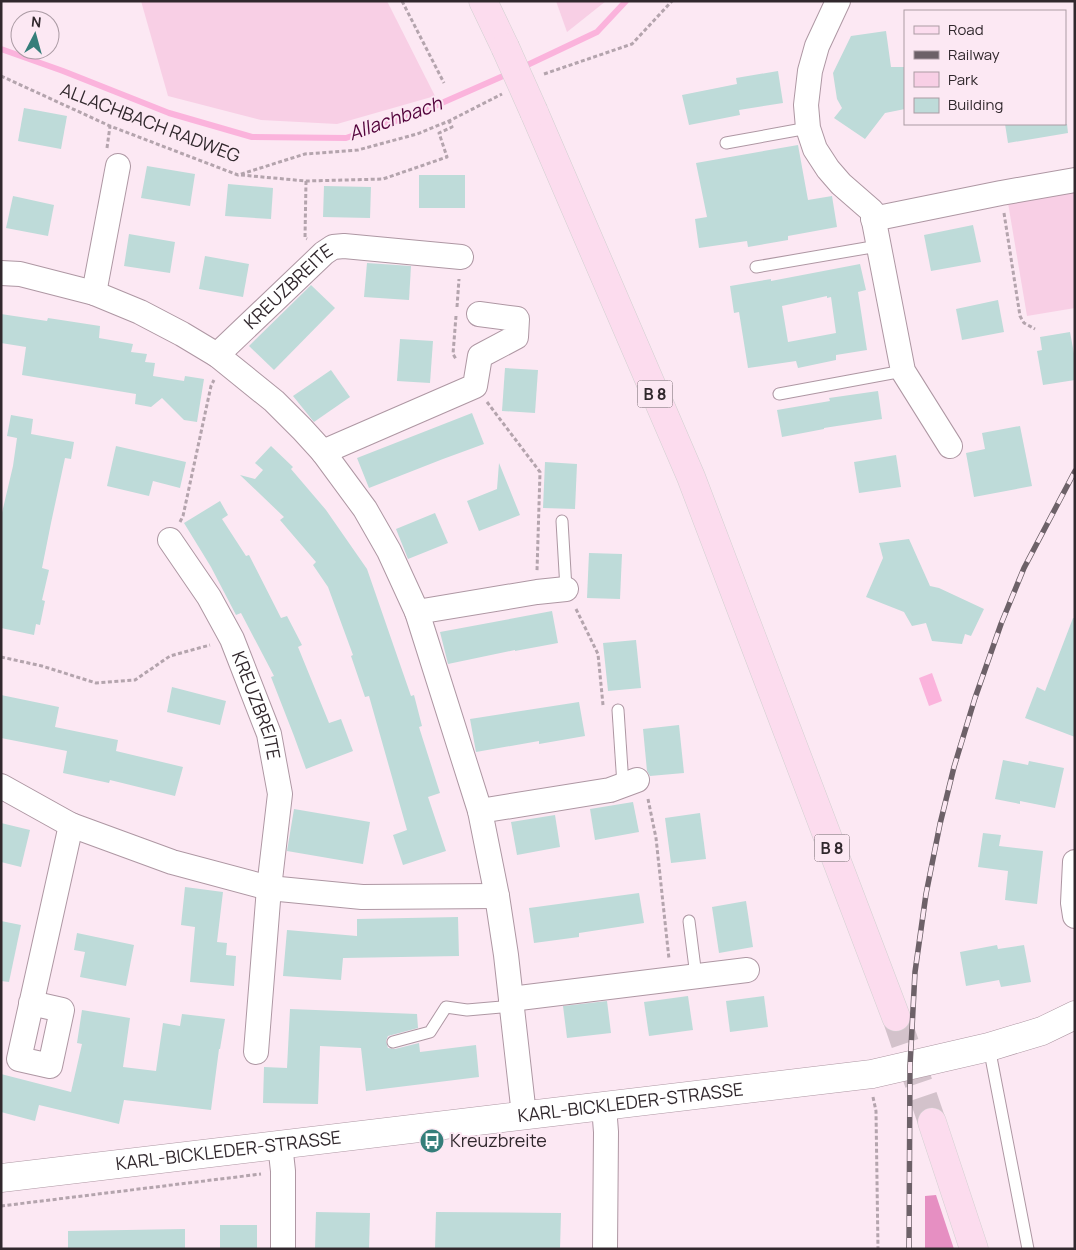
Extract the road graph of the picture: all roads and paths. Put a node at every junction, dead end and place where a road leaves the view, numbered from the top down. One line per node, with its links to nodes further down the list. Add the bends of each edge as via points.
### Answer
1 (402, 1): 9 (path)
2 (483, 1): 6 (main road, B 8)
3 (500, 1): 6 (main road)
4 (672, 1): 8 (path, via 632,44)
5 (838, 1): 12 (street, via 817,46 810,71 806,106)
6 (505, 47): 58 (main road, B 8, bridge, via 691,477)
7 (1, 76): 15 (path, ALLACHBACH RADWEG, via 110,126)
8 (540, 76)
9 (444, 83)
10 (509, 90): 11 (path, ALLACHBACH RADWEG)
11 (449, 121): 15 (path, ALLACHBACH RADWEG, via 381,145 304,154); 17 (path, via 452,128 439,133 447,157 383,179)
12 (808, 128): 13 (lane); 19 (street, via 815,149 828,169 872,211)
13 (726, 143)
14 (118, 166): 25 (street)
15 (238, 175): 17 (path)
16 (1075, 180): 18 (street)
17 (306, 181): 21 (path, via 305,238)
18 (1001, 193): 19 (street); 27 (path, via 1020,316 1024,323)
19 (874, 219): 20 (street)
20 (878, 246): 23 (lane); 29 (street)
21 (324, 253): 22 (street, KREUZBREITE, via 333,247 344,246); 28 (street, KREUZBREITE)
22 (461, 256): 30 (path, via 453,354)
23 (756, 266)
24 (1, 273): 25 (street, via 20,274)
25 (94, 293): 28 (street, via 140,312)
26 (479, 314): 30 (street, via 517,318 516,337 480,356)
27 (1035, 329)
28 (221, 358): 33 (street, via 274,401); 35 (path, via 211,386 183,516)
29 (903, 370): 31 (lane); 32 (street)
30 (475, 386): 33 (street); 37 (path, via 540,472)
31 (779, 394)
32 (950, 446)
33 (323, 452): 38 (street, via 365,509)
34 (562, 521): 36 (lane)
35 (170, 540): 39 (street, KREUZBREITE, via 209,597)
36 (566, 589): 37 (street); 42 (path, via 598,654)
37 (537, 592): 38 (street)
38 (417, 612): 45 (street)
39 (232, 640): 40 (path, via 170,656 135,680 96,683); 48 (street, KREUZBREITE, via 269,734 280,794)
40 (1, 657)
41 (618, 710): 43 (lane)
42 (603, 712)
43 (630, 782): 45 (street, via 610,790); 54 (path, via 646,790 656,838)
44 (1, 786): 46 (street)
45 (480, 811): 49 (street)
46 (71, 825): 48 (street, via 172,862); 56 (street)
47 (1075, 862): 50 (street)
48 (269, 888): 49 (street, via 362,897); 61 (street, KREUZBREITE)
49 (497, 896): 55 (street)
50 (1075, 916)
51 (689, 921): 53 (lane)
52 (747, 970): 53 (street)
53 (696, 976): 54 (street)
54 (672, 979): 55 (street)
55 (511, 1002): 59 (lane, via 466,1010 446,1007 430,1032); 64 (street)
56 (31, 1003)
57 (1075, 1015): 60 (street, KARL-BICKLEDER-STRASSE, via 1042,1031)
58 (896, 1017)
59 (393, 1042)
60 (989, 1047): 62 (street, KARL-BICKLEDER-STRASSE, via 872,1074); 72 (lane)
61 (256, 1052)
62 (604, 1106): 64 (street, KARL-BICKLEDER-STRASSE); 69 (street)
63 (876, 1111): 70 (path)
64 (524, 1115): 66 (street, KARL-BICKLEDER-STRASSE)
65 (932, 1122): 71 (main road)
66 (280, 1144): 67 (street, KARL-BICKLEDER-STRASSE); 68 (street)
67 (1, 1178)
68 (283, 1249)
69 (605, 1249)
70 (878, 1249)
71 (974, 1249)
72 (1028, 1249)

